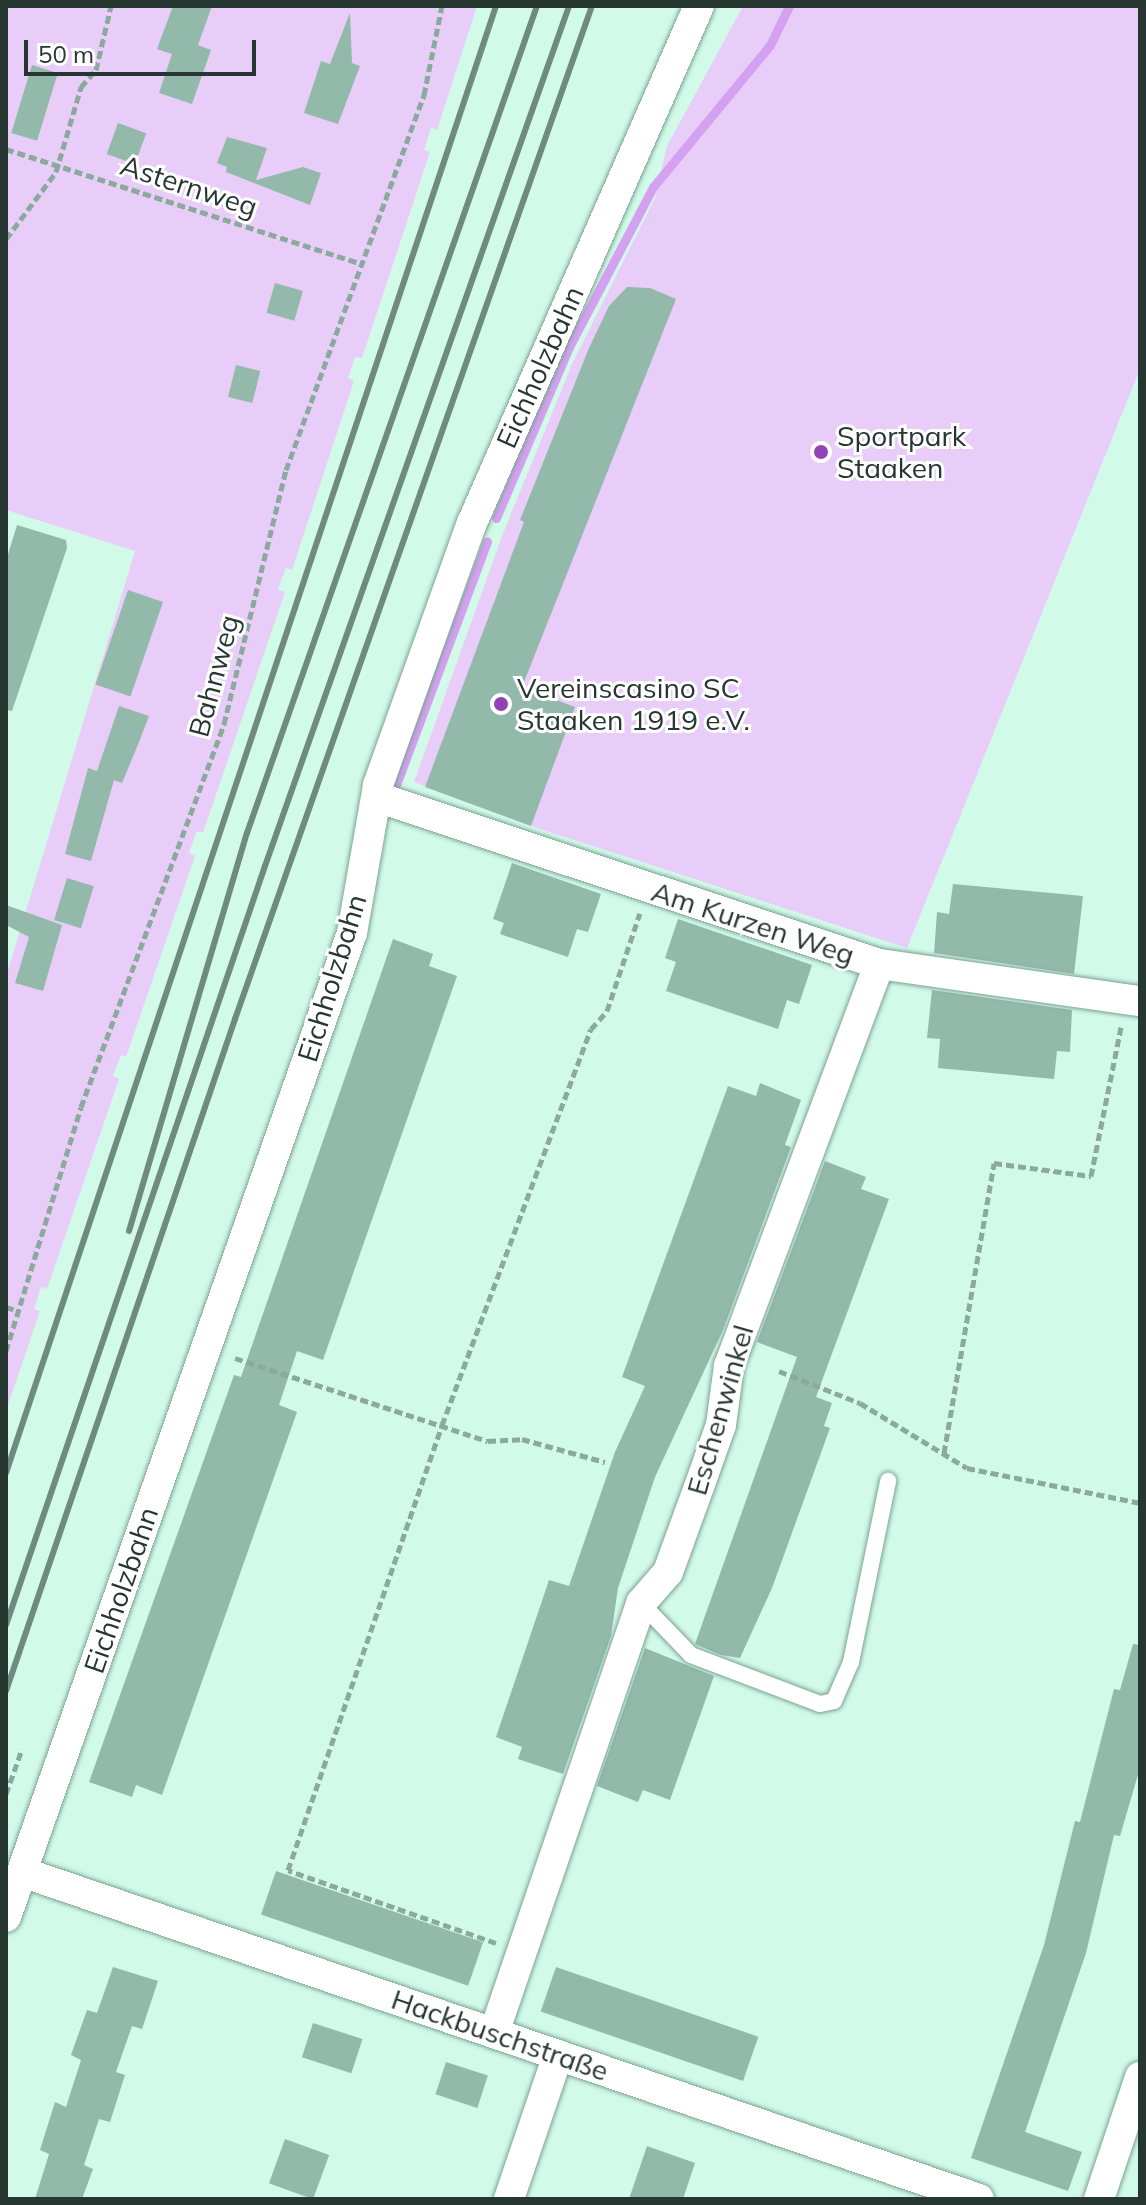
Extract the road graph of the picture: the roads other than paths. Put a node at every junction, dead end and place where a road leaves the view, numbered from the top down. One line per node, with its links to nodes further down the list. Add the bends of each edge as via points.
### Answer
1 (699, 6): 2 (street, Eichholzbahn, via 479,505)
2 (377, 797): 3 (street, Am Kurzen Weg); 7 (street, Eichholzbahn, via 352,933)
3 (879, 964): 4 (street, Am Kurzen Weg); 6 (street, Eschenwinkel, via 729,1366 721,1425 668,1572)
4 (1132, 1000)
5 (888, 1481): 6 (lane, via 851,1662 834,1701 820,1704 691,1655)
6 (641, 1603): 9 (street, Eschenwinkel)
7 (22, 1872): 8 (street, Eichholzbahn); 9 (street, Hackbuschstraße)
8 (6, 1917)
9 (494, 2033): 10 (street, Hackbuschstraße)
10 (558, 2055): 12 (street); 13 (street, Hackbuschstraße)
11 (1140, 2077): 14 (street)
12 (509, 2199)
13 (979, 2199)
14 (1099, 2199)

